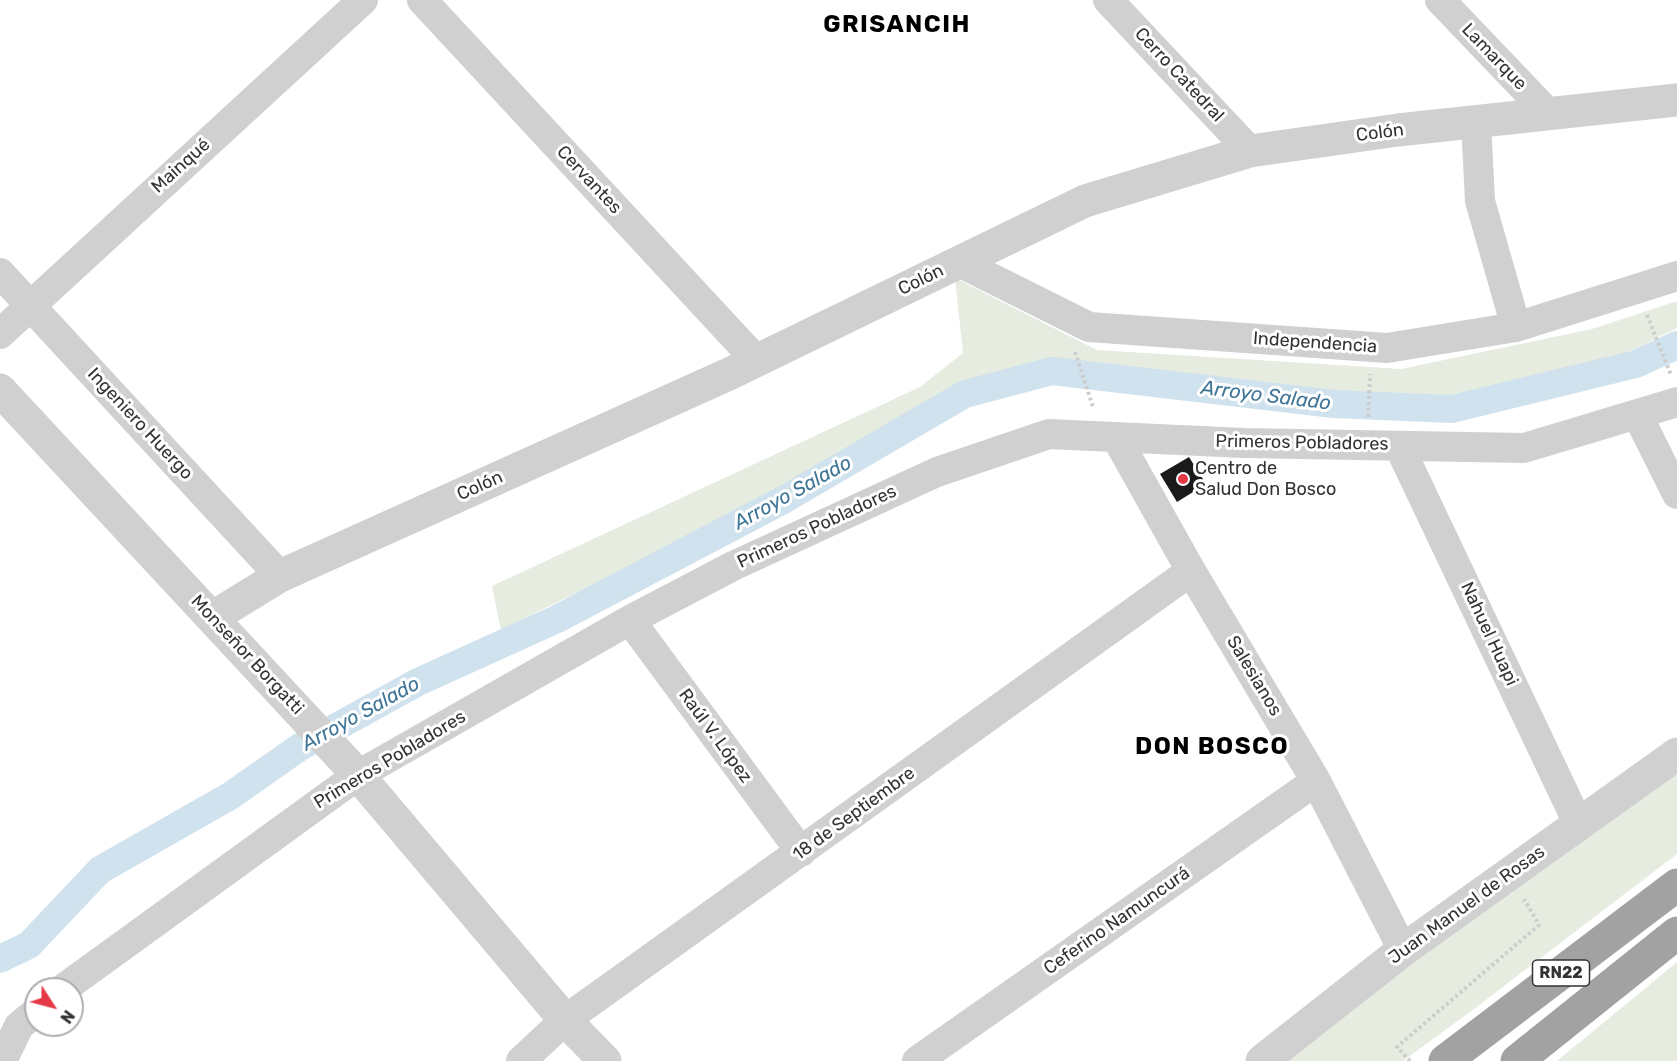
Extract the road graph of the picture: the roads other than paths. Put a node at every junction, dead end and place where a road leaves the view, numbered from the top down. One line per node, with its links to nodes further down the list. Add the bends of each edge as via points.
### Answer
1 (363, 0): 12 (street, Mainqué)
2 (422, 0): 15 (street, Cervantes)
3 (1108, 0): 8 (street, Cerro Catedral)
4 (1440, 0): 6 (street, Lamarque)
5 (1677, 100): 6 (street, Colón)
6 (1549, 114): 7 (street, Colón)
7 (1476, 122): 8 (street, Colón); 13 (street, via 1480,201)
8 (1250, 151): 9 (street, Colón, via 1084,201)
9 (959, 262): 13 (street, Independencia, via 1089,327 1387,348); 15 (street, Colón)
10 (0, 273): 12 (street, Ingeniero Huergo)
11 (1677, 276): 13 (street, Independencia)
12 (29, 305): 14 (street, Mainqué); 23 (street, Ingeniero Huergo)
13 (1516, 327)
14 (0, 334)
15 (757, 361): 23 (street, Colón)
16 (0, 390): 24 (street, Monseñor Borgatti)
17 (1677, 402): 18 (street, Primeros Pobladores)
18 (1637, 414): 20 (street, Primeros Pobladores, via 1524,448); 21 (street)
19 (1116, 437): 20 (street, Primeros Pobladores); 22 (street, Salesianos); 25 (street, Primeros Pobladores, via 1049,434 937,472 733,566)
20 (1399, 446): 29 (street, Nahuel Huapi)
21 (1677, 494)
22 (1191, 571): 28 (street, Salesianos); 30 (street, 18 de Septiembre)
23 (280, 576): 24 (street, Colón)
24 (213, 617): 27 (street, Monseñor Borgatti)
25 (630, 620): 27 (street, Primeros Pobladores); 30 (street, Raúl V. López)
26 (1677, 754): 29 (street, Juan Manuel de Rosas)
27 (358, 775): 34 (street, Primeros Pobladores); 35 (street, Monseñor Borgatti)
28 (1316, 781): 33 (street, Salesianos); 40 (street, Ceferino Namuncurá)
29 (1578, 823): 33 (street, Juan Manuel de Rosas)
30 (801, 852): 35 (street, 18 de Septiembre)
31 (1677, 885): 42 (highway, RN22)
32 (1677, 933): 43 (highway, RN22)
33 (1403, 950): 41 (street, Juan Manuel de Rosas)
34 (80, 977)
35 (565, 1020): 38 (street, 18 de Septiembre); 39 (street, Monseñor Borgatti)
36 (24, 1021): 37 (street)
37 (2, 1061)
38 (521, 1061)
39 (605, 1061)
40 (917, 1061)
41 (1262, 1061)
42 (1445, 1061)
43 (1517, 1061)

